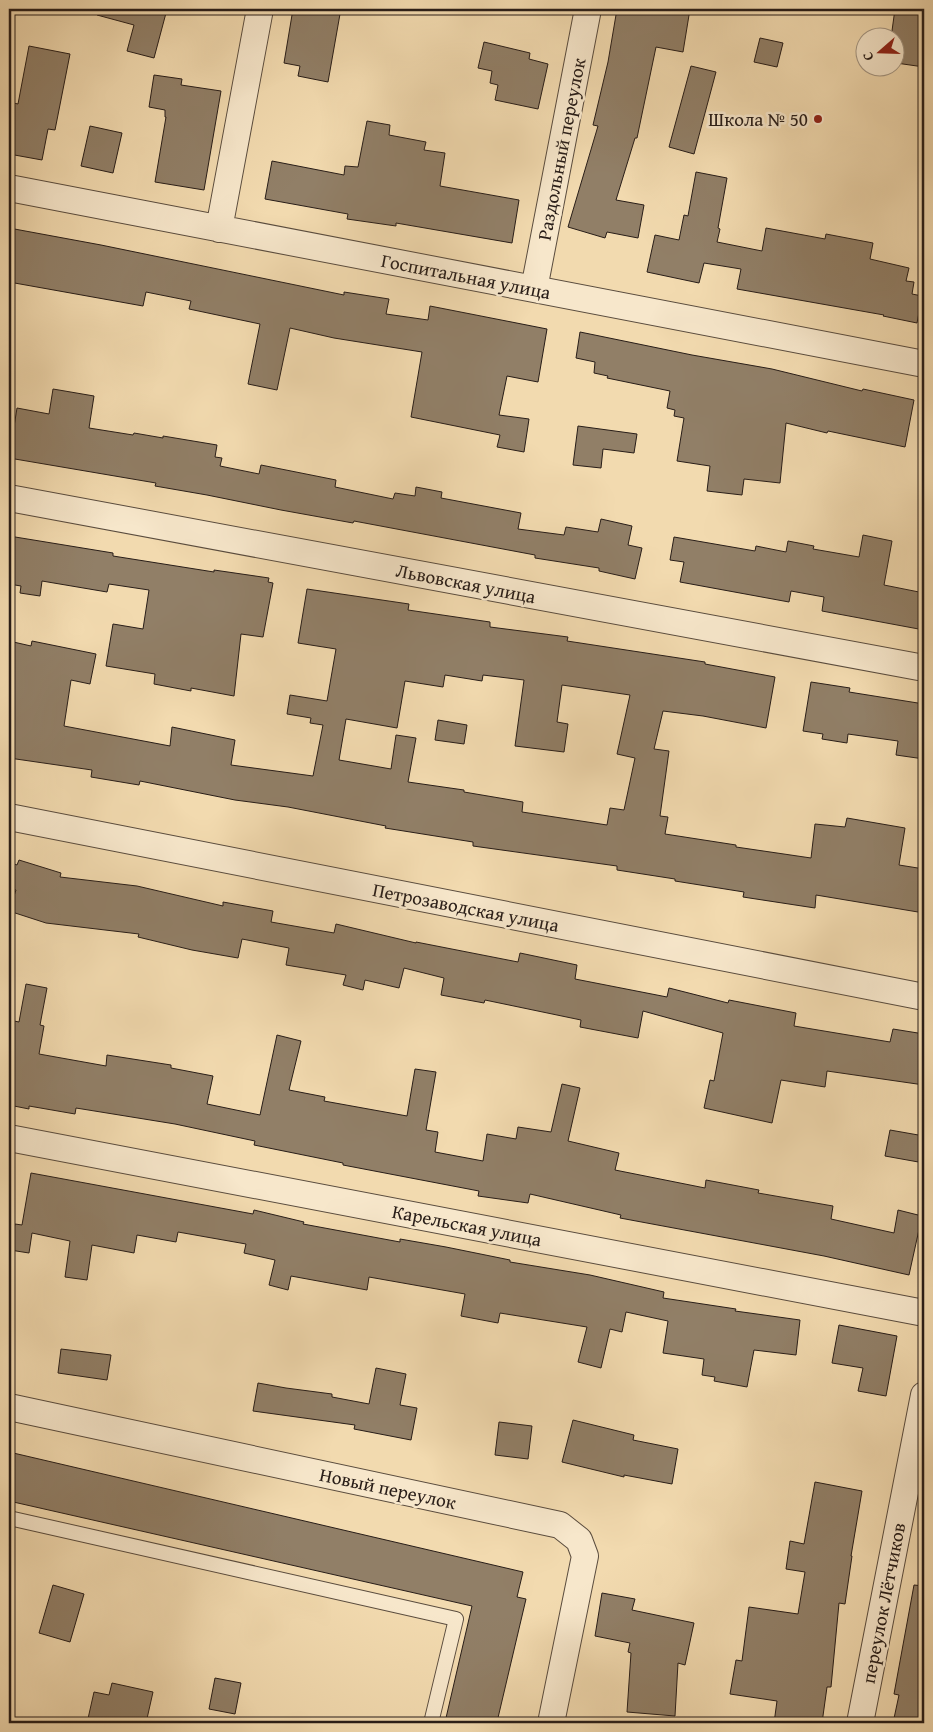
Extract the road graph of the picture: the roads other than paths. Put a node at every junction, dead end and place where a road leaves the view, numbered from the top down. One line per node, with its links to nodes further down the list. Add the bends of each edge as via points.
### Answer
1 (260, 9): 4 (street)
2 (588, 9): 5 (street, Раздольный переулок)
3 (9, 188): 4 (street, Госпитальная улица)
4 (220, 229): 5 (street, Госпитальная улица)
5 (534, 289): 6 (street, Госпитальная улица)
6 (924, 364)
7 (9, 498): 8 (street, Львовская улица)
8 (924, 668)
9 (9, 816): 10 (street, Петрозаводская улица)
10 (924, 997)
11 (9, 1138): 12 (street, Карельская улица)
12 (924, 1313)
13 (924, 1395): 18 (street, переулок Лётчиков)
14 (9, 1407): 17 (street, Новый переулок, via 560,1525 579,1540 585,1556)
15 (9, 1518): 16 (lane, via 456,1619)
16 (431, 1723)
17 (551, 1723)
18 (860, 1723)

